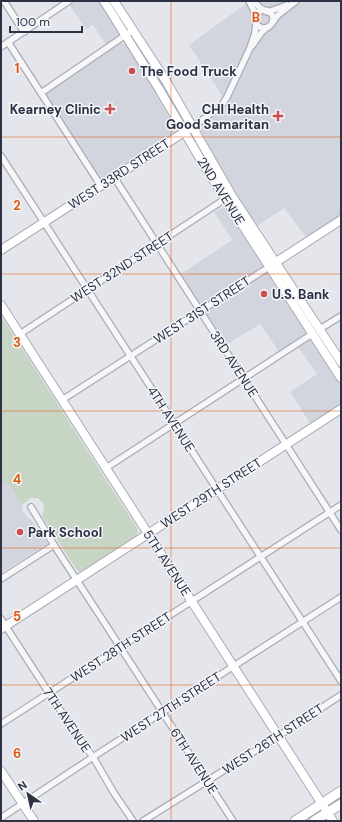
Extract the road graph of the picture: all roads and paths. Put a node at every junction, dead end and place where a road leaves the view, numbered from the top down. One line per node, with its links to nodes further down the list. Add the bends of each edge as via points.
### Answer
1 (4, 1): 12 (street)
2 (69, 1): 12 (street)
3 (104, 1): 13 (street, 2ND AVENUE)
4 (114, 1): 13 (street, 2ND AVENUE)
5 (249, 1): 9 (street)
6 (254, 1): 8 (street)
7 (293, 3): 8 (street); 10 (street)
8 (266, 11): 9 (street, via 259,13); 10 (street, via 271,15)
9 (256, 20): 11 (street, via 261,28); 16 (street, WEST 33RD STREET)
10 (272, 22): 11 (street)
11 (268, 27): 16 (street, WEST 33RD STREET)
12 (24, 32): 14 (street)
13 (130, 33): 17 (street); 18 (street, 2ND AVENUE, via 166,81); 19 (street, 2ND AVENUE)
14 (8, 42): 15 (street); 17 (street)
15 (1, 47)
16 (250, 48): 18 (street, WEST 33RD STREET, via 222,105)
17 (41, 93): 22 (street)
18 (193, 127): 19 (street, WEST 33RD STREET); 28 (street, 2ND AVENUE, via 232,196)
19 (185, 132): 21 (street, WEST 33RD STREET); 23 (street, 2ND AVENUE)
20 (1, 156): 24 (street, 4TH AVENUE)
21 (114, 178): 22 (street, WEST 33RD STREET); 26 (street, 3RD AVENUE)
22 (101, 186): 24 (street, WEST 33RD STREET)
23 (225, 199): 26 (street, WEST 32ND STREET); 29 (street, 2ND AVENUE)
24 (44, 222): 27 (street, WEST 33RD STREET); 30 (street, 4TH AVENUE)
25 (340, 222): 28 (street, WEST 31ST STREET)
26 (157, 244): 30 (street, WEST 32ND STREET); 32 (street, 3RD AVENUE)
27 (1, 250)
28 (276, 262): 29 (street, WEST 31ST STREET); 34 (street, 2ND AVENUE)
29 (269, 267): 32 (street, WEST 31ST STREET); 34 (street, 2ND AVENUE)
30 (87, 290): 35 (street, WEST 32ND STREET); 36 (street, 4TH AVENUE)
31 (1, 305): 35 (street, 5TH AVENUE)
32 (200, 311): 36 (street, WEST 31ST STREET); 38 (street, 3RD AVENUE)
33 (341, 316): 34 (street)
34 (316, 331): 37 (street, 2ND AVENUE); 38 (street); 39 (street, 2ND AVENUE)
35 (20, 334): 40 (street, 5TH AVENUE)
36 (131, 356): 40 (street, WEST 31ST STREET); 42 (street, 4TH AVENUE)
37 (341, 362)
38 (244, 378): 42 (street); 43 (street, 3RD AVENUE)
39 (341, 378)
40 (62, 400): 44 (street, 5TH AVENUE)
41 (341, 409): 43 (street, WEST 29TH STREET)
42 (174, 424): 44 (street); 45 (street, 4TH AVENUE)
43 (286, 445): 45 (street, WEST 29TH STREET); 48 (street, 3RD AVENUE)
44 (106, 468): 50 (street, 5TH AVENUE)
45 (217, 490): 50 (street, WEST 29TH STREET); 52 (street, 4TH AVENUE)
46 (341, 504): 48 (street, WEST 28TH STREET)
47 (31, 506): 51 (street, 6TH AVENUE)
48 (330, 512): 49 (street, 3RD AVENUE); 52 (street, WEST 28TH STREET)
49 (341, 530)
50 (148, 534): 54 (street, WEST 29TH STREET); 56 (street, 5TH AVENUE)
51 (54, 545): 53 (street); 54 (street, 6TH AVENUE)
52 (260, 556): 56 (street, WEST 28TH STREET); 58 (street, 4TH AVENUE)
53 (1, 579)
54 (77, 580): 59 (street, WEST 29TH STREET); 60 (street, 6TH AVENUE)
55 (341, 597): 58 (street, WEST 27TH STREET)
56 (192, 601): 60 (street, WEST 28TH STREET); 61 (street, 5TH AVENUE)
57 (1, 619): 59 (street, 7TH AVENUE)
58 (303, 622): 61 (street, WEST 27TH STREET); 62 (street, 4TH AVENUE)
59 (4, 628): 63 (street, 7TH AVENUE)
60 (120, 647): 63 (street, WEST 28TH STREET); 65 (street, 6TH AVENUE)
61 (234, 667): 65 (street, WEST 27TH STREET); 67 (street, 5TH AVENUE)
62 (341, 681)
63 (49, 693): 66 (street, WEST 28TH STREET); 68 (street, 7TH AVENUE)
64 (341, 695): 67 (street, WEST 26TH STREET)
65 (162, 712): 68 (street, WEST 27TH STREET); 70 (street, 6TH AVENUE)
66 (1, 724)
67 (278, 736): 70 (street, WEST 26TH STREET); 72 (street, 5TH AVENUE)
68 (93, 757): 73 (street, WEST 27TH STREET); 78 (street, 7TH AVENUE)
69 (1, 771): 73 (street)
70 (207, 781): 79 (street, WEST 26TH STREET); 80 (street, 6TH AVENUE)
71 (341, 791): 72 (main road)
72 (322, 803): 75 (street, 5TH AVENUE); 81 (main road)
73 (23, 804): 76 (street, WEST 27TH STREET); 77 (street)
74 (341, 804): 75 (main road)
75 (328, 812): 82 (main road); 83 (street, 5TH AVENUE)
76 (1, 818)
77 (34, 821)
78 (133, 821)
79 (143, 821)
80 (233, 821)
81 (294, 821)
82 (314, 821)
83 (333, 821)

